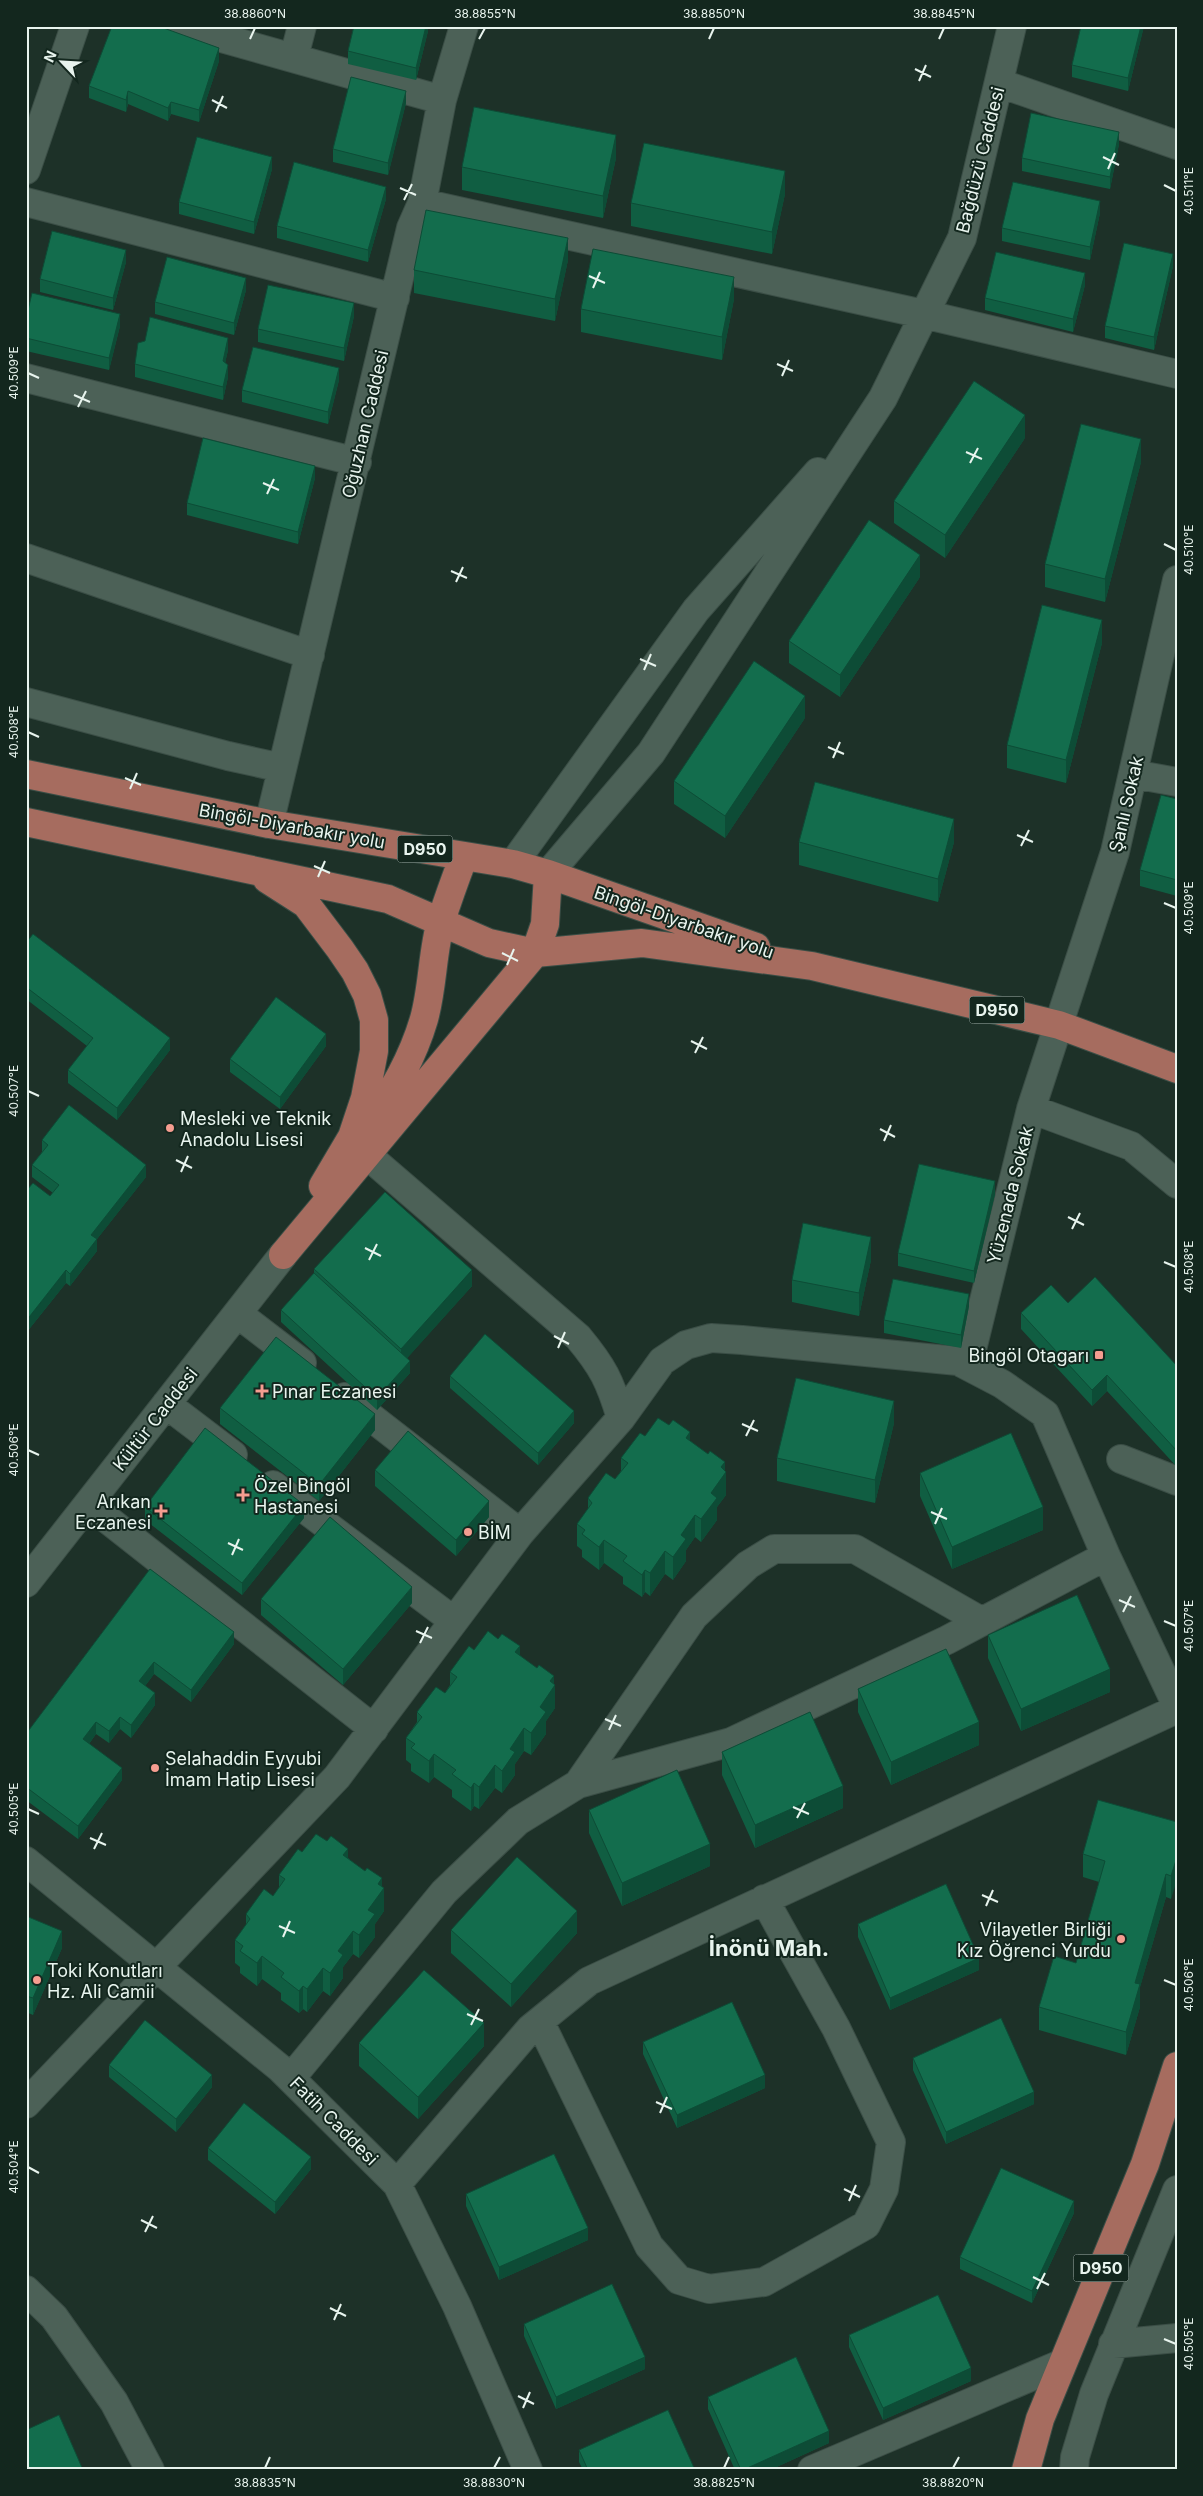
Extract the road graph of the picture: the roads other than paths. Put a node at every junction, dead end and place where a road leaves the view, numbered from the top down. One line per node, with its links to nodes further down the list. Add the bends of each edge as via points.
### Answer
1 (75, 26): 10 (street)
2 (179, 26): 6 (street)
3 (302, 26): 6 (street)
4 (464, 26): 8 (street, Oğuzhan Caddesi)
5 (1012, 26): 7 (street, Bağdüzü Caddesi)
6 (294, 57): 8 (street)
7 (999, 83): 9 (street); 14 (street, Bağdüzü Caddesi, via 962,238)
8 (442, 100): 12 (street, Oğuzhan Caddesi)
9 (1177, 145)
10 (26, 170)
11 (26, 202): 13 (street)
12 (422, 203): 13 (street, Oğuzhan Caddesi, via 411,228); 14 (street)
13 (395, 298): 18 (street, Oğuzhan Caddesi)
14 (923, 314): 15 (street); 17 (street, Bağdüzü Caddesi)
15 (1177, 374)
16 (26, 378): 18 (street)
17 (883, 398): 30 (street, via 696,610); 32 (street, via 650,753)
18 (357, 462): 21 (street, Oğuzhan Caddesi)
19 (26, 558): 21 (street)
20 (1175, 593): 25 (street, Şanlı Sokak)
21 (310, 655): 23 (street, Oğuzhan Caddesi)
22 (26, 702): 23 (street)
23 (282, 768): 28 (street, Oğuzhan Caddesi)
24 (26, 774): 28 (main road, Bingöl-Diyarbakır yolu / D950)
25 (1133, 774): 26 (street); 36 (street, Şanlı Sokak, via 1115,852)
26 (1177, 782)
27 (26, 822): 31 (main road, Bingöl-Diyarbakır yolu / D950)
28 (268, 824): 29 (main road, Bingöl-Diyarbakır yolu / D950)
29 (464, 856): 30 (main road, Bingöl-Diyarbakır yolu / D950); 33 (main road)
30 (513, 864): 32 (main road, Bingöl-Diyarbakır yolu / D950)
31 (253, 870): 33 (main road, Bingöl-Diyarbakır yolu / D950, via 388,899); 41 (main road, via 306,904 355,971 367,995 374,1020 374,1051 365,1098 352,1137)
32 (548, 874): 34 (main road, via 545,924); 35 (main road, Bingöl-Diyarbakır yolu / D950)
33 (441, 921): 34 (main road, Bingöl-Diyarbakır yolu / D950, via 489,944); 41 (main road, via 424,1018 406,1068)
34 (535, 953): 35 (main road, Bingöl-Diyarbakır yolu / D950, via 642,943); 39 (main road)
35 (812, 966): 36 (main road, Bingöl-Diyarbakır yolu / D950)
36 (1059, 1025): 37 (main road, Bingöl-Diyarbakır yolu / D950); 38 (street, Yüzenada Sokak)
37 (1177, 1069)
38 (1031, 1109): 40 (street, via 1132,1146); 43 (street, Yüzenada Sokak)
39 (367, 1155): 41 (main road); 45 (street, via 578,1337 600,1363)
40 (1177, 1184)
41 (284, 1255): 42 (street, Kültür Caddesi)
42 (238, 1314): 44 (street, Kültür Caddesi); 49 (street)
43 (968, 1366): 45 (street, via 958,1361 711,1338 686,1345 662,1361); 50 (street, via 1002,1384 1045,1414)
44 (166, 1404): 48 (street, Kültür Caddesi); 52 (street)
45 (621, 1418): 49 (street)
46 (1121, 1459): 47 (street)
47 (1177, 1481)
48 (88, 1504): 51 (street, Kültür Caddesi); 55 (street)
49 (520, 1533): 52 (street)
50 (1106, 1556): 53 (street); 54 (street)
51 (26, 1583)
52 (454, 1621): 55 (street)
53 (981, 1621): 56 (street, via 731,1742); 56 (street, via 855,1549 774,1549 748,1565 694,1616)
54 (1177, 1708): 58 (street)
55 (374, 1729): 59 (street, via 337,1777)
56 (578, 1784): 62 (street, via 518,1821 444,1892)
57 (26, 1861): 59 (street, Fatih Caddesi)
58 (764, 1899): 60 (street, via 588,1981); 60 (street, via 836,2028 891,2142 884,2189 866,2225 764,2282 709,2289 680,2280 648,2246)
59 (156, 1967): 62 (street, Fatih Caddesi); 63 (street)
60 (540, 2022): 64 (street, via 530,2029)
61 (1177, 2066): 69 (main road, D950, via 1144,2164)
62 (292, 2078): 64 (street, Fatih Caddesi)
63 (26, 2104)
64 (397, 2184): 71 (street, Fatih Caddesi, via 457,2306)
65 (1177, 2190): 68 (street)
66 (26, 2290): 70 (street, via 54,2316 114,2402)
67 (1177, 2338): 68 (street)
68 (1113, 2344): 74 (street, via 1094,2394)
69 (1061, 2364): 72 (street); 73 (main road, D950, via 1040,2418)
70 (150, 2470)
71 (528, 2470)
72 (812, 2470)
73 (1026, 2470)
74 (1074, 2470)

